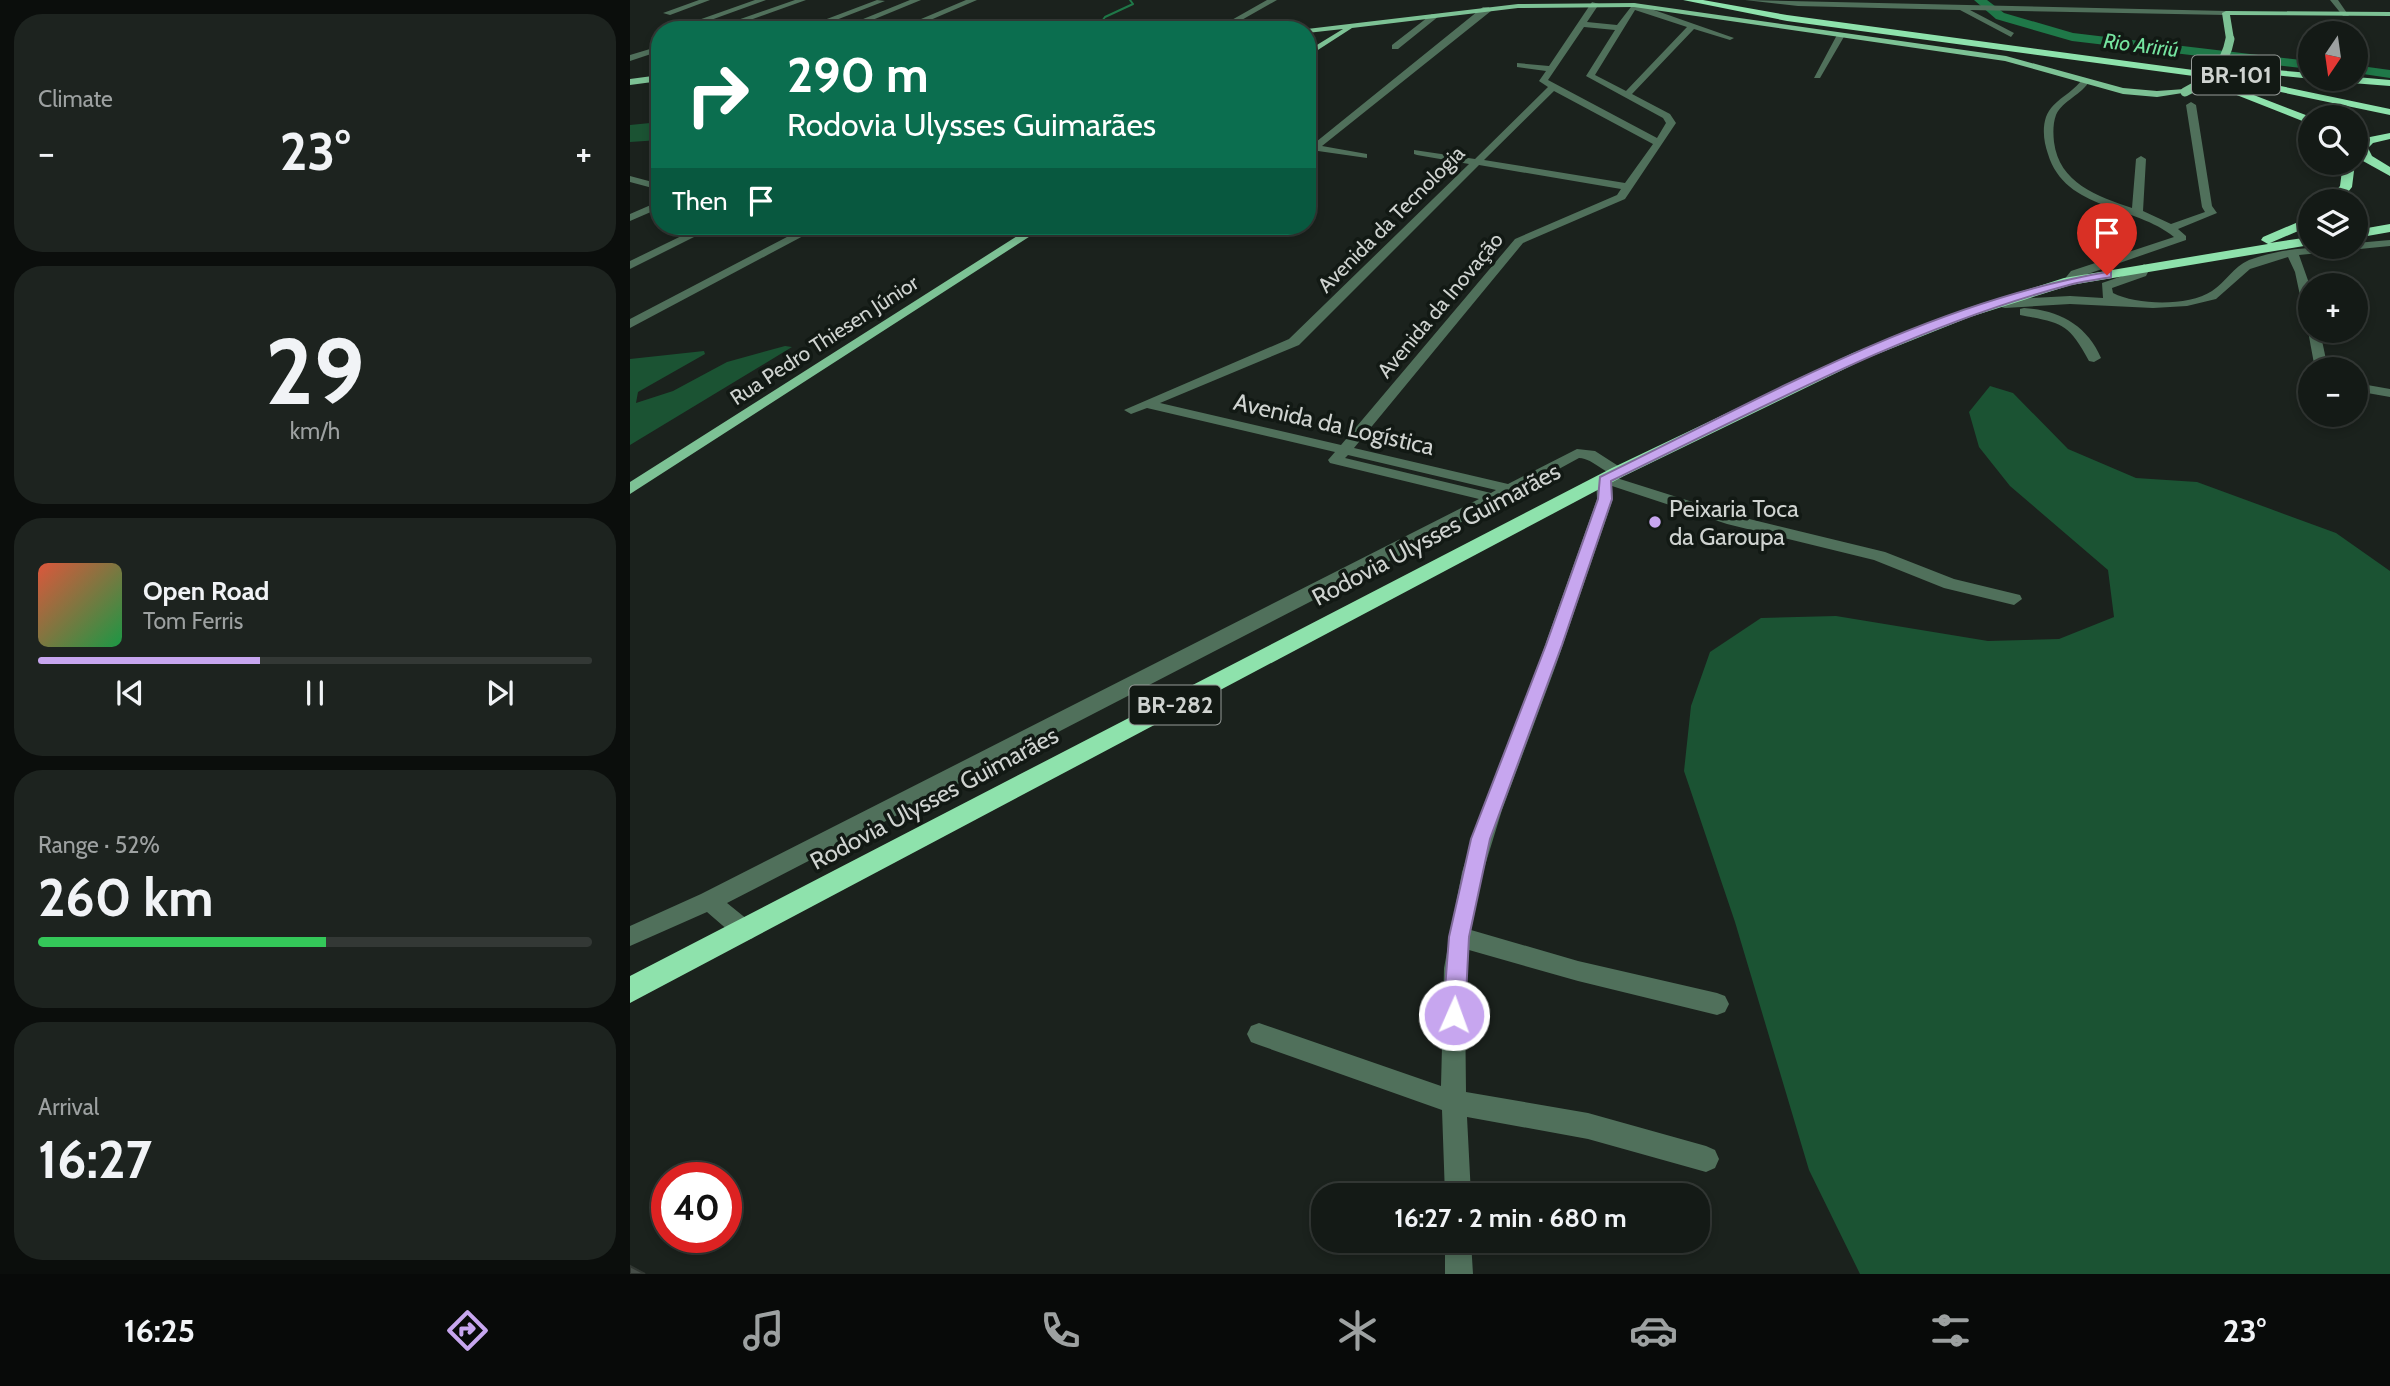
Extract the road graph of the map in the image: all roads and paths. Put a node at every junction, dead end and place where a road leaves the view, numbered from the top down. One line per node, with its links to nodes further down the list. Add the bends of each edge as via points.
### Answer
1 (706, 0): 23 (street)
2 (762, 0): 28 (street)
3 (802, 0): 29 (street)
4 (879, 0): 17 (street); 30 (street)
5 (917, 0): 17 (street)
6 (973, 0): 32 (street)
7 (1273, 0): 33 (street)
8 (1688, 0): 43 (highway, BR-101)
9 (1709, 0): 48 (highway, BR-101)
10 (1749, 0): 14 (street)
11 (2046, 0): 21 (street)
12 (2117, 0): 22 (street)
13 (2334, 0): 25 (street)
14 (1800, 2): 16 (street)
15 (1595, 4): 18 (main road); 19 (main road); 34 (street)
16 (1900, 4): 20 (street)
17 (905, 5): 31 (street)
18 (1634, 6): 36 (street); 37 (street); 41 (main road)
19 (1486, 9): 27 (main road); 70 (street)
20 (1961, 9): 21 (street); 42 (street)
21 (2044, 10): 22 (street)
22 (2115, 11): 24 (street)
23 (667, 13)
24 (2225, 13): 25 (main road); 56 (main road, bridge, via 2230,39 2220,68 2185,92 2140,93)
25 (2346, 14): 26 (main road)
26 (2390, 15)
27 (1436, 16): 35 (main road); 45 (street)
28 (700, 21)
29 (740, 21)
30 (825, 21)
31 (863, 21)
32 (921, 21)
33 (1234, 21)
34 (1581, 24): 37 (street); 52 (street)
35 (1356, 26): 38 (main road); 40 (main road)
36 (1692, 26): 44 (street); 60 (street)
37 (1620, 28): 61 (street, via 1590,75)
38 (1327, 29): 39 (main road); 40 (main road)
39 (1316, 30)
40 (1340, 35): 46 (main road)
41 (1841, 35): 54 (street); 56 (main road, via 2017,61)
42 (2011, 35)
43 (1931, 37): 66 (highway, BR-101, via 2222,77); 67 (highway, via 2193,79)
44 (1730, 38)
45 (1395, 47)
46 (1316, 50)
47 (651, 51): 49 (street)
48 (2081, 53): 51 (highway, BR-101); 65 (highway, BR-101, via 2249,77)
49 (630, 58)
50 (1520, 65): 52 (street)
51 (2198, 65): 53 (highway); 65 (highway, BR-101)
52 (1551, 69): 62 (street, via 1542,82)
53 (2298, 75)
54 (1817, 76)
55 (651, 79): 58 (main road)
56 (2086, 80): 81 (street, via 2050,116 2052,159 2080,190)
57 (2368, 81): 59 (highway)
58 (630, 82)
59 (2390, 83)
60 (1639, 84): 61 (street); 63 (street)
61 (1614, 88): 63 (street)
62 (1549, 90): 69 (street, via 1569,94); 75 (street, Avenida da Tecnologia)
63 (1627, 95): 69 (street, via 1670,120)
64 (2191, 105): 84 (street, via 2207,207 2212,213)
65 (2390, 105)
66 (2390, 112)
67 (2298, 116)
68 (2390, 136): 76 (highway, via 2369,140 2362,148 2367,158)
69 (1660, 143): 79 (street, Avenida da Inovação)
70 (1316, 146)
71 (1316, 148): 73 (street)
72 (1417, 152): 75 (street)
73 (1363, 156)
74 (2141, 159): 81 (street)
75 (1476, 162): 79 (street); 106 (street, Avenida da Tecnologia, via 1294,342)
76 (2390, 172)
77 (630, 179): 78 (street)
78 (651, 185)
79 (1628, 187): 108 (street, Avenida da Inovação, via 1621,197 1519,241)
80 (651, 208): 82 (street)
81 (2137, 215): 84 (street)
82 (630, 218)
83 (2298, 227): 94 (highway)
84 (2170, 228): 99 (street, via 2182,238 2075,274)
85 (2390, 228): 86 (highway)
86 (2368, 232)
87 (2368, 234): 88 (highway)
88 (2390, 234)
89 (692, 235): 96 (street)
90 (799, 235): 102 (street)
91 (1026, 235): 110 (main road, Rua Pedro Thiesen Júnior)
92 (2298, 243): 94 (highway, Rodovia Ulysses Guimarães / BR-282)
93 (2390, 243): 95 (street)
94 (2245, 252): 97 (highway, Rodovia Ulysses Guimarães / BR-282)
95 (2293, 254): 98 (street); 100 (street, via 2250,263 2227,287 2202,300 2150,304)
96 (630, 265)
97 (2144, 268): 99 (highway, Rodovia Ulysses Guimarães / BR-282); 100 (street, via 2142,273 2106,286 2107,295)
98 (2298, 273)
99 (2069, 281): 101 (highway, Rodovia Ulysses Guimarães / BR-282)
100 (2117, 300): 101 (street)
101 (1996, 304): 103 (street, via 2015,312 2040,311 2063,319 2087,342); 109 (highway, Rodovia Ulysses Guimarães / BR-282, via 1859,356)
102 (630, 324)
103 (2094, 358)
104 (2368, 389): 105 (street)
105 (2390, 393)
106 (1147, 404): 107 (street, Avenida da Tecnologia); 108 (street, Avenida da Logística)
107 (1131, 410): 108 (street, Avenida da Logística)
108 (1340, 455): 111 (street, Avenida da Logística); 112 (street, Avenida da Logística)
109 (1611, 476): 111 (street, via 1590,454 1580,453); 113 (street, via 1722,516 1879,556 1950,584); 115 (highway, Rodovia Ulysses Guimarães / BR-282); 117 (street, via 1481,839)
110 (630, 489)
111 (1511, 489): 112 (street)
112 (1493, 498): 114 (street)
113 (2014, 600)
114 (709, 901): 115 (street); 116 (street)
115 (745, 931): 118 (highway, Rodovia Ulysses Guimarães / BR-282)
116 (630, 936)
117 (1459, 937): 119 (street); 121 (street, via 1454,1015)
118 (631, 986)
119 (1717, 1004)
120 (1259, 1034): 121 (street)
121 (1456, 1103): 122 (street, via 1550,1118); 123 (street)
122 (1706, 1159)
123 (1458, 1183)
124 (1458, 1253): 125 (street)
125 (1459, 1274)

